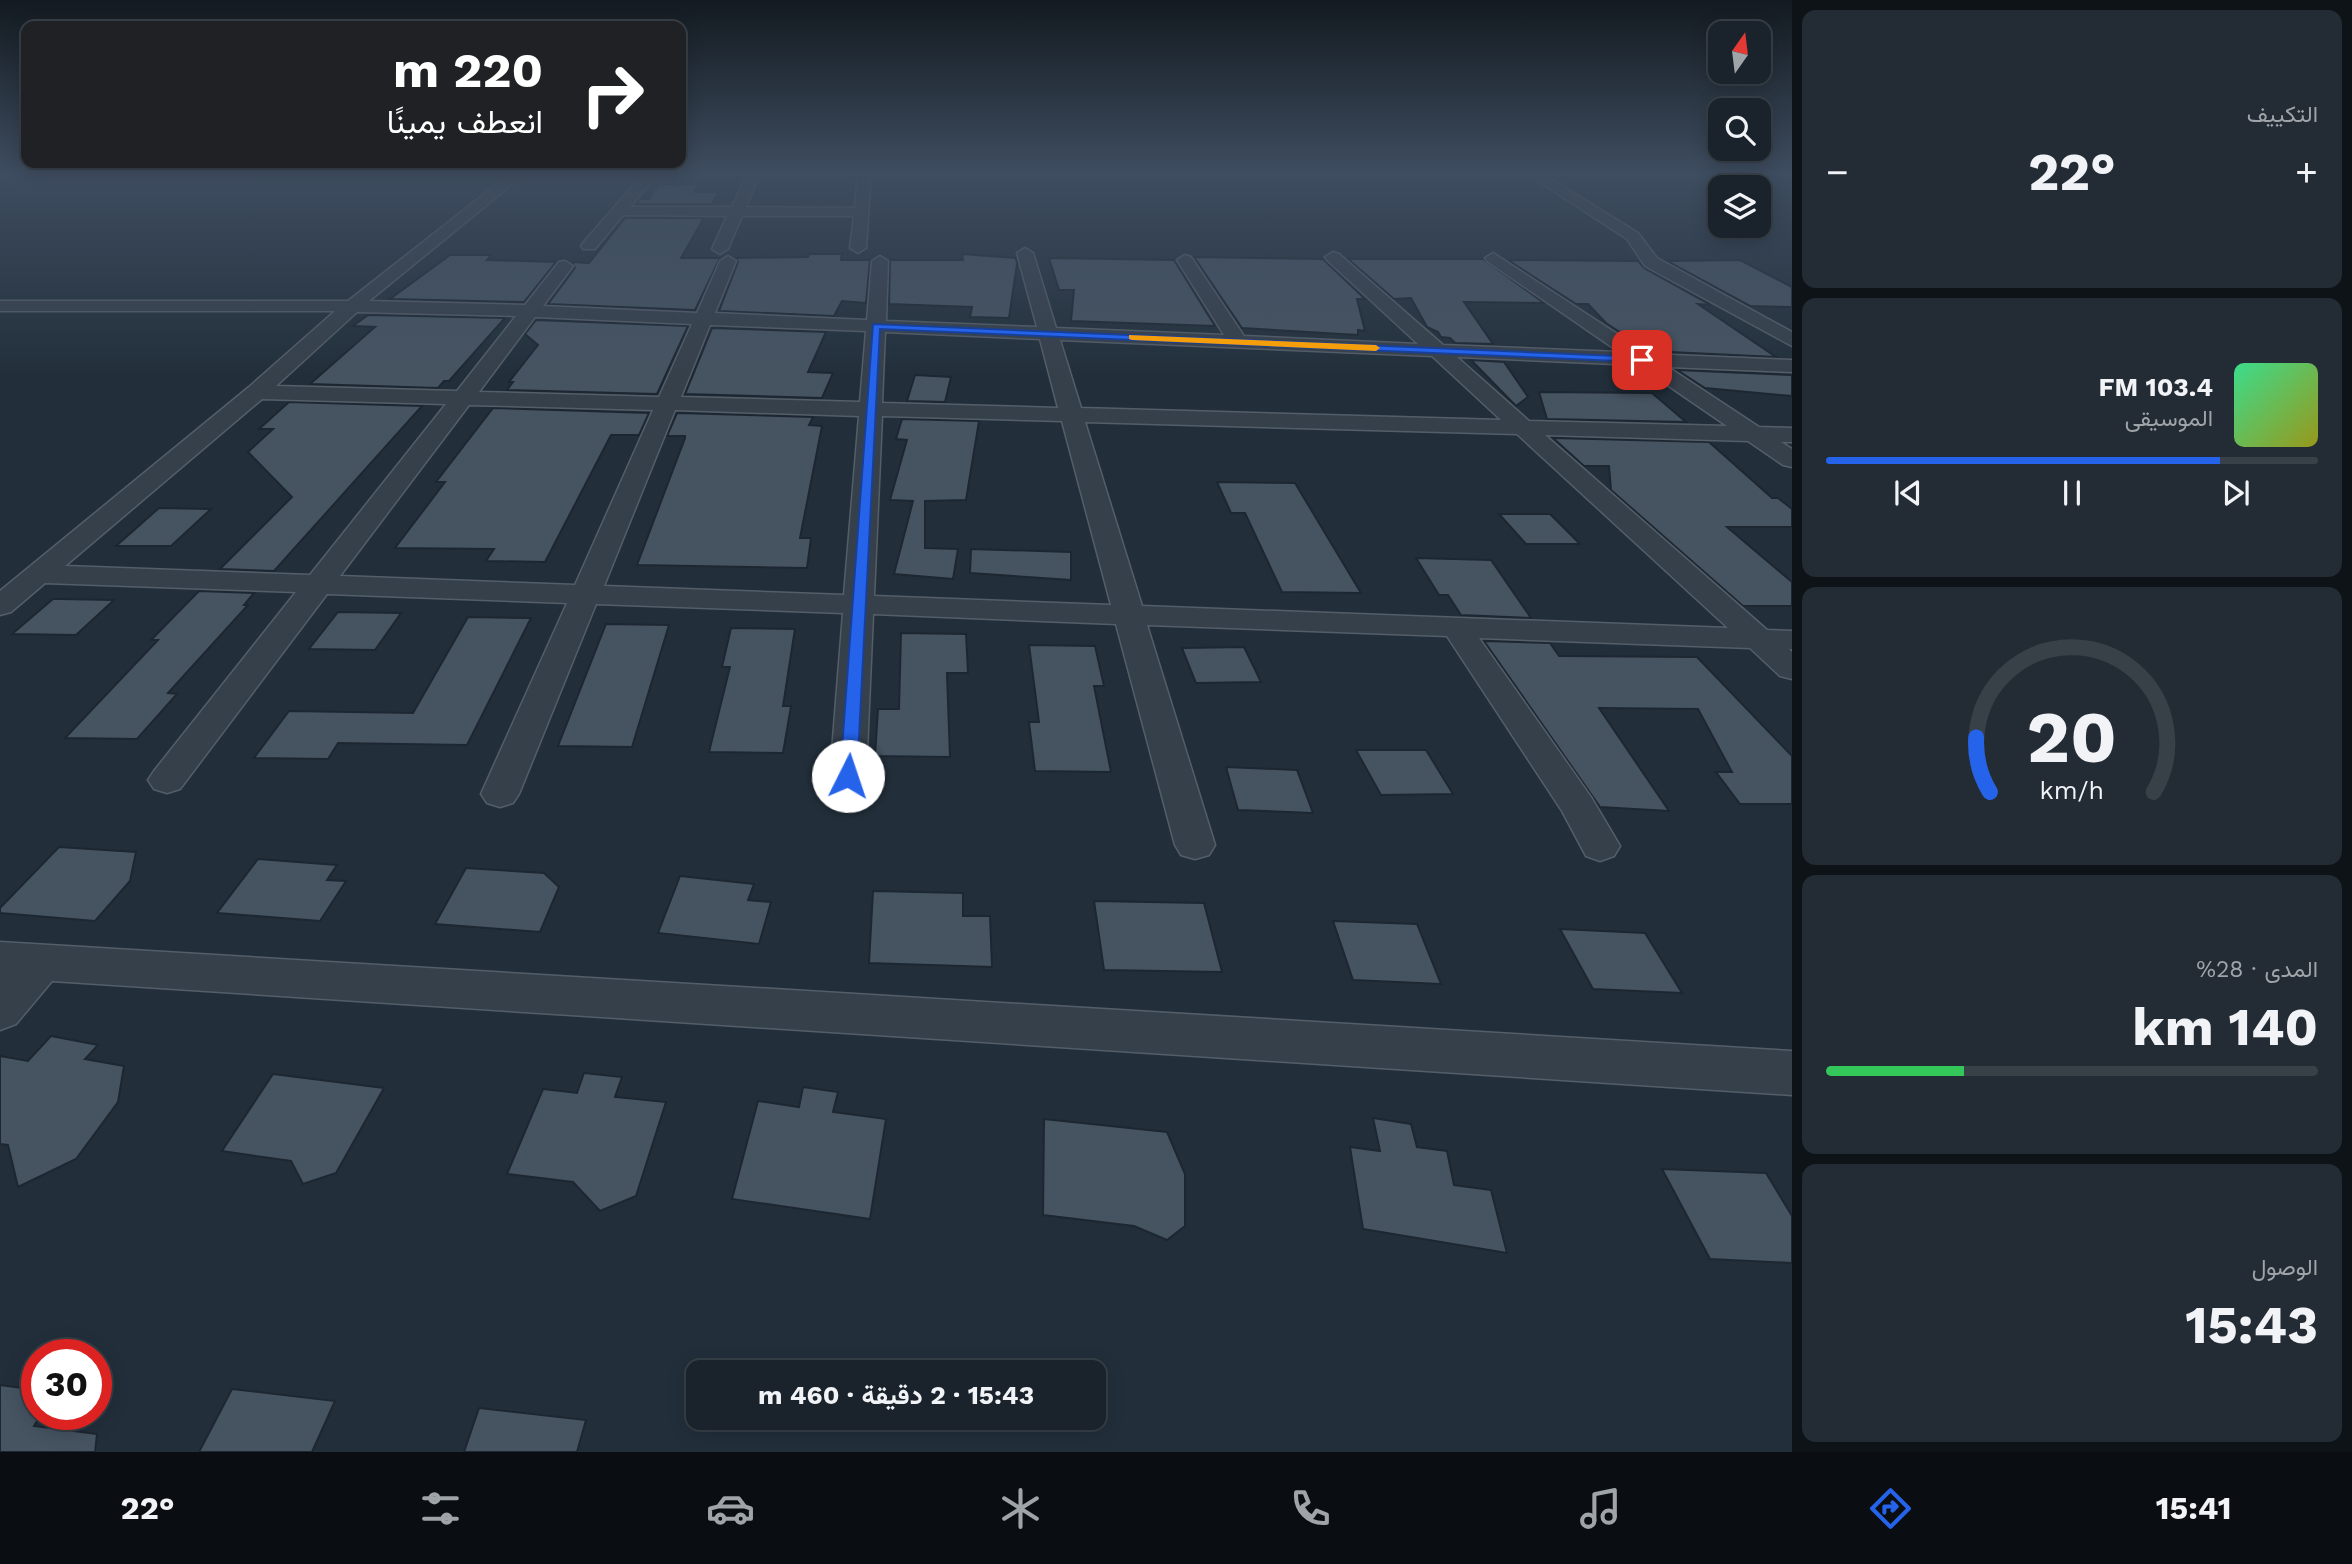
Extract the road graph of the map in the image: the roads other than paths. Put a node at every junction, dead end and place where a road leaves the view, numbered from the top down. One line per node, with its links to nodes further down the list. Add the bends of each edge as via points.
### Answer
1 (434, 241): 13 (street)
2 (593, 241): 6 (street)
3 (728, 241): 15 (street)
4 (866, 241): 16 (street)
5 (1636, 241): 18 (street, via 1651,262)
6 (589, 246)
7 (1025, 253): 17 (street)
8 (1333, 257): 20 (street)
9 (1493, 258): 21 (street)
10 (1185, 260): 19 (street)
11 (565, 266): 14 (street)
12 (0, 306): 13 (street)
13 (352, 306): 14 (street); 23 (street)
14 (530, 311): 15 (street); 24 (street)
15 (705, 318): 16 (street); 25 (street)
16 (876, 326): 17 (street); 26 (street)
17 (1048, 333): 19 (street); 27 (street)
18 (1792, 340)
19 (1238, 342): 20 (street)
20 (1437, 351): 21 (street); 28 (street)
21 (1642, 360): 22 (street); 29 (street)
22 (1792, 366)
23 (257, 392): 24 (street); 32 (street)
24 (463, 398): 25 (street); 33 (street)
25 (667, 404): 26 (street); 34 (street)
26 (871, 409): 27 (street); 35 (street)
27 (1072, 415): 28 (street); 37 (street)
28 (1523, 428): 29 (street); 39 (street)
29 (1753, 434): 30 (street); 31 (street)
30 (1792, 435)
31 (1792, 460)
32 (40, 574): 33 (street); 36 (street)
33 (318, 584): 34 (street); 43 (street)
34 (586, 594): 35 (street); 44 (street)
35 (859, 605): 37 (street); 42 (street)
36 (0, 606)
37 (1129, 615): 38 (street); 45 (street)
38 (1456, 627): 39 (street); 46 (street, via 1578,806)
39 (1759, 639): 40 (street); 41 (street)
40 (1792, 640)
41 (1792, 669)
42 (848, 776)
43 (167, 780)
44 (500, 794)
45 (1195, 845)
46 (1600, 846)
47 (22, 961): 48 (street); 49 (street)
48 (0, 1010)
49 (1792, 1073)

